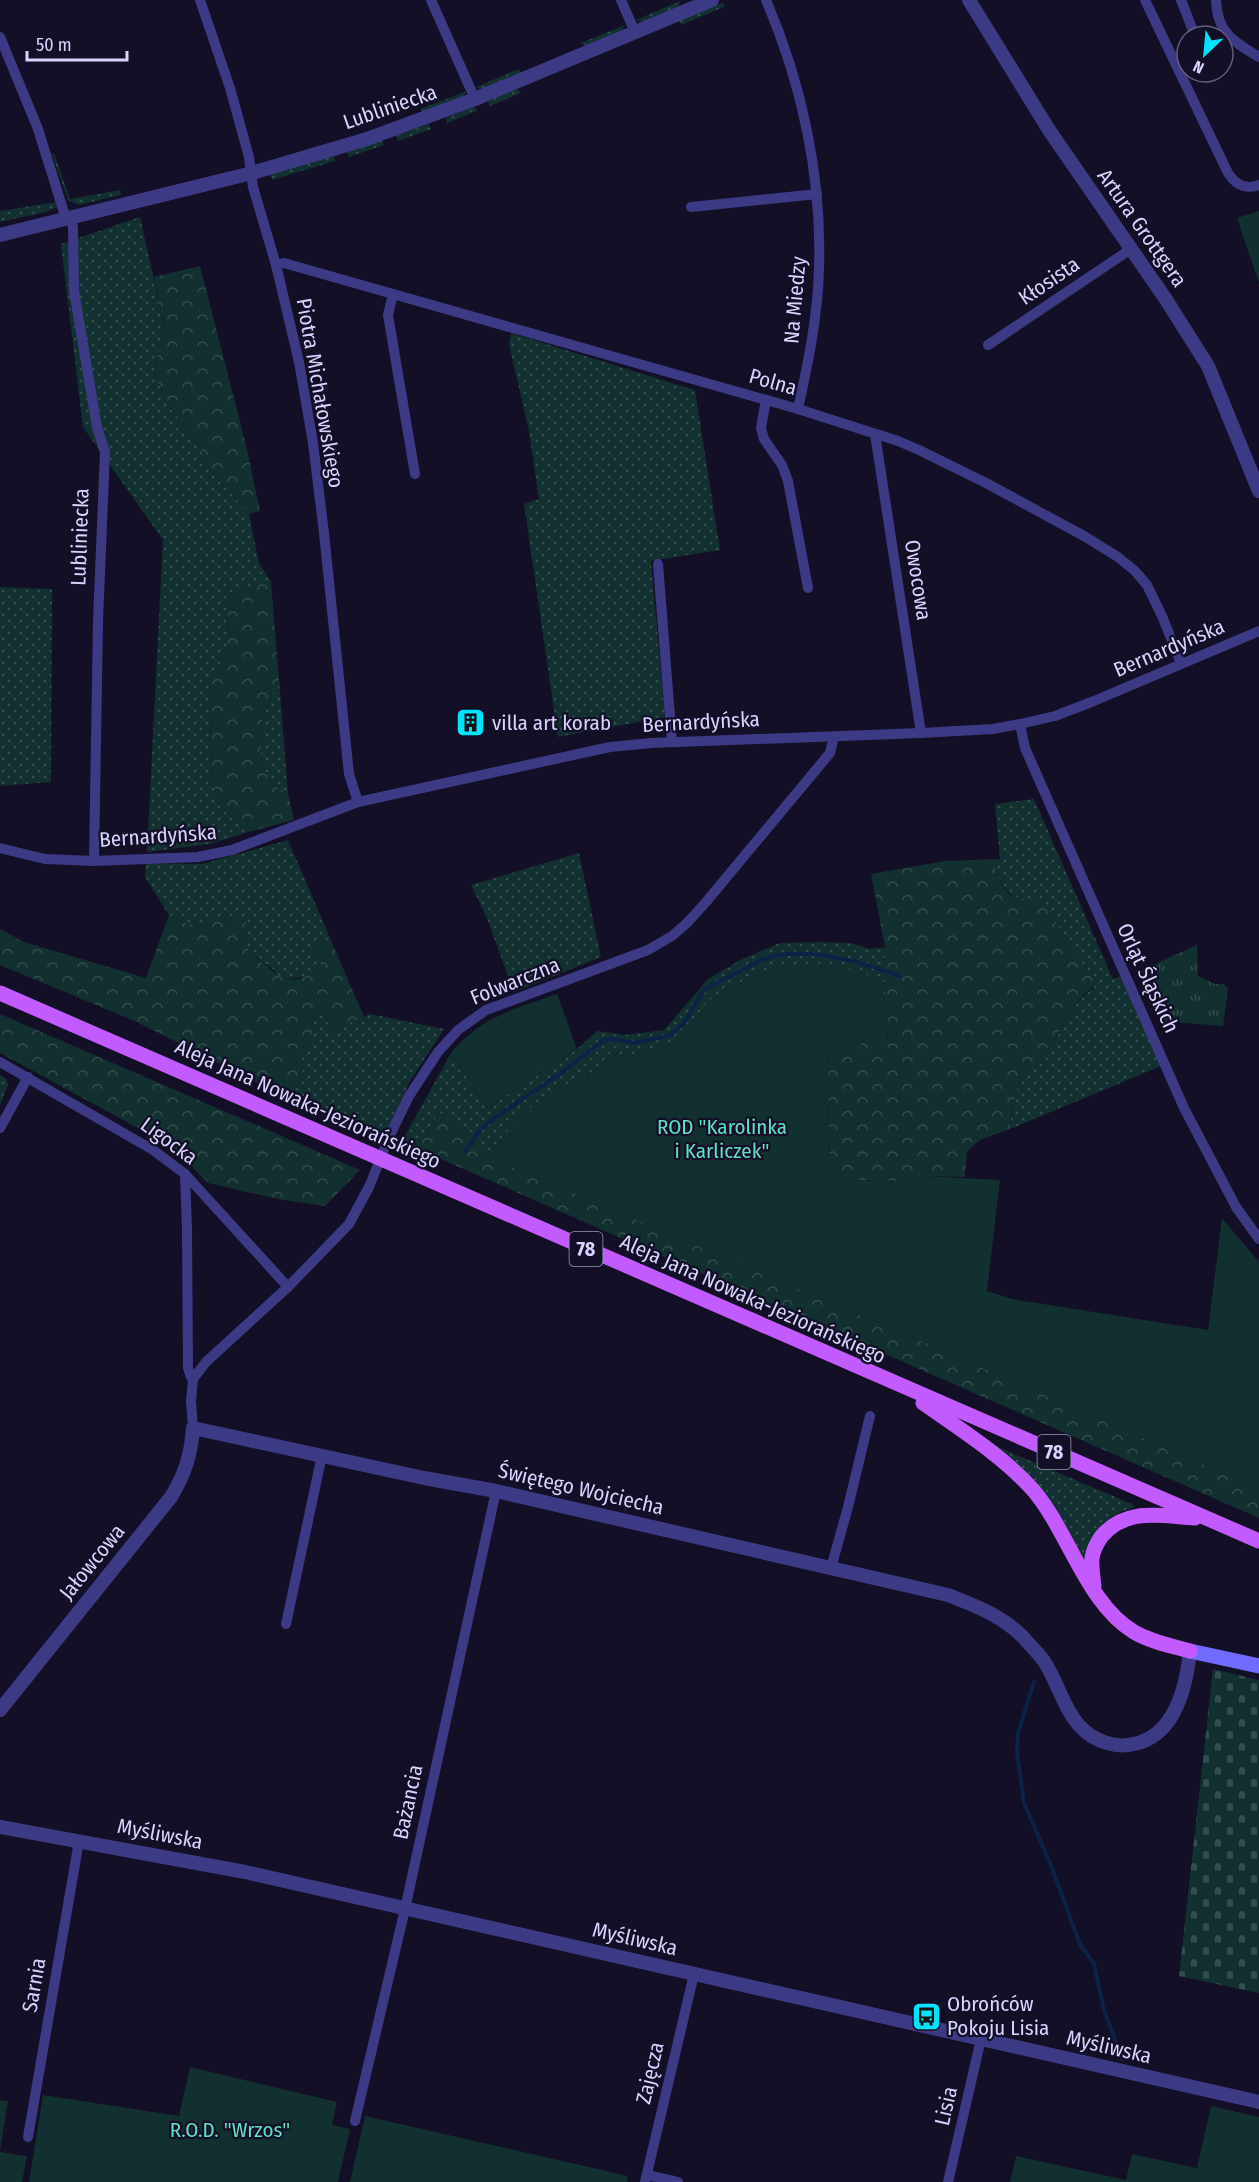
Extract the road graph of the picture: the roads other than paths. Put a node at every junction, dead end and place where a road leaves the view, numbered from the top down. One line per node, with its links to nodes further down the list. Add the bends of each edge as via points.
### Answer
1 (200, 0): 15 (street, Piotra Michałowskiego, via 230,88)
2 (431, 0): 14 (street)
3 (621, 0): 11 (street)
4 (711, 0): 11 (street, Lubliniecka)
5 (766, 0): 17 (street, Na Miedzy, via 795,78)
6 (969, 0): 21 (street, Artura Grottgera, via 1049,130)
7 (1145, 0): 16 (street, via 1228,173 1244,187)
8 (1182, 0): 10 (street)
9 (1216, 0): 13 (street, via 1225,32)
10 (1191, 24)
11 (635, 32): 14 (street, Lubliniecka)
12 (0, 37): 19 (street, via 38,129)
13 (1259, 57)
14 (475, 99): 15 (street, Lubliniecka, via 367,139)
15 (252, 173): 19 (street, Lubliniecka); 22 (street, Piotra Michałowskiego)
16 (1259, 185)
17 (817, 194): 18 (street); 26 (street, Na Miedzy, via 817,296)
18 (691, 207)
19 (68, 218): 20 (street, Lubliniecka); 40 (street, Lubliniecka, via 73,227 74,291 97,427 105,452)
20 (0, 235)
21 (1131, 249): 24 (street, Kłosista); 29 (street, Artura Grottgera, via 1208,366)
22 (276, 265): 23 (street, Polna, via 284,263); 38 (street, Piotra Michałowskiego, via 313,443 349,774)
23 (393, 294): 25 (street, Polna); 28 (street, via 388,315)
24 (988, 345)
25 (766, 400): 26 (street, Polna); 31 (street, via 761,428 788,481)
26 (798, 409): 27 (street, Polna)
27 (875, 434): 33 (street, Polna, via 919,450 986,483 1120,559 1147,585); 35 (street, Owocowa)
28 (416, 474)
29 (1259, 491)
30 (658, 564): 37 (street)
31 (808, 588)
32 (1259, 631): 33 (street, Bernardyńska)
33 (1180, 663): 34 (street, Bernardyńska, via 1084,705)
34 (1020, 724): 35 (street, Bernardyńska); 46 (street, Orląt Śląskich, via 1025,748 1184,1108 1236,1207)
35 (921, 733): 36 (street, Bernardyńska)
36 (834, 736): 37 (street, Bernardyńska); 47 (street, Folwarczna, via 830,753 706,902 672,936 632,957 486,1010 458,1030 409,1096 349,1224)
37 (672, 742): 38 (street, Bernardyńska, via 610,747)
38 (358, 802): 40 (street, Bernardyńska, via 232,850 198,857)
39 (0, 848): 40 (street, Bernardyńska, via 45,859)
40 (94, 861)
41 (0, 993): 49 (main road, Aleja Jana Nowaka-Jeziorańskiego / 78)
42 (0, 1062): 43 (street, Ligocka)
43 (28, 1077): 44 (street); 45 (street, Ligocka, via 153,1150)
44 (0, 1128)
45 (184, 1174): 47 (street, Ligocka); 48 (street, via 188,1368)
46 (1259, 1239)
47 (288, 1287): 48 (street, Folwarczna, via 206,1362)
48 (194, 1379): 51 (street, via 190,1401)
49 (898, 1385): 54 (main road, Aleja Jana Nowaka-Jeziorańskiego / 78); 57 (main road, via 1018,1476 1050,1512)
50 (870, 1416): 56 (street)
51 (193, 1428): 52 (street, Świętego Wojciecha); 61 (street, Jałowcowa, via 192,1451 171,1497)
52 (322, 1455): 53 (street, Świętego Wojciecha); 58 (street)
53 (496, 1491): 56 (street, Świętego Wojciecha); 64 (street, Bażancia)
54 (1209, 1520): 55 (main road, Aleja Jana Nowaka-Jeziorańskiego / 78); 57 (main road, via 1147,1515 1124,1518 1108,1528 1097,1542 1092,1558)
55 (1259, 1541)
56 (831, 1568): 59 (street, Świętego Wojciecha, via 948,1595 996,1616 1023,1637 1044,1661 1073,1718 1102,1742 1137,1744 1153,1739 1165,1727 1175,1710)
57 (1094, 1589): 59 (main road, via 1111,1614 1136,1634)
58 (286, 1624)
59 (1191, 1651): 60 (main road)
60 (1259, 1666)
61 (0, 1710)
62 (0, 1827): 63 (street, Myśliwska)
63 (79, 1840): 64 (street, Myśliwska, via 245,1872); 69 (street, Sarnia)
64 (405, 1909): 65 (street, Myśliwska); 68 (street, Bażancia)
65 (694, 1974): 66 (street, Myśliwska); 70 (street, Zajęcza)
66 (981, 2039): 67 (street, Myśliwska); 72 (street, Lisia)
67 (1259, 2102)
68 (355, 2121)
69 (28, 2137)
70 (646, 2178): 71 (street)
71 (678, 2182)
72 (948, 2182)

